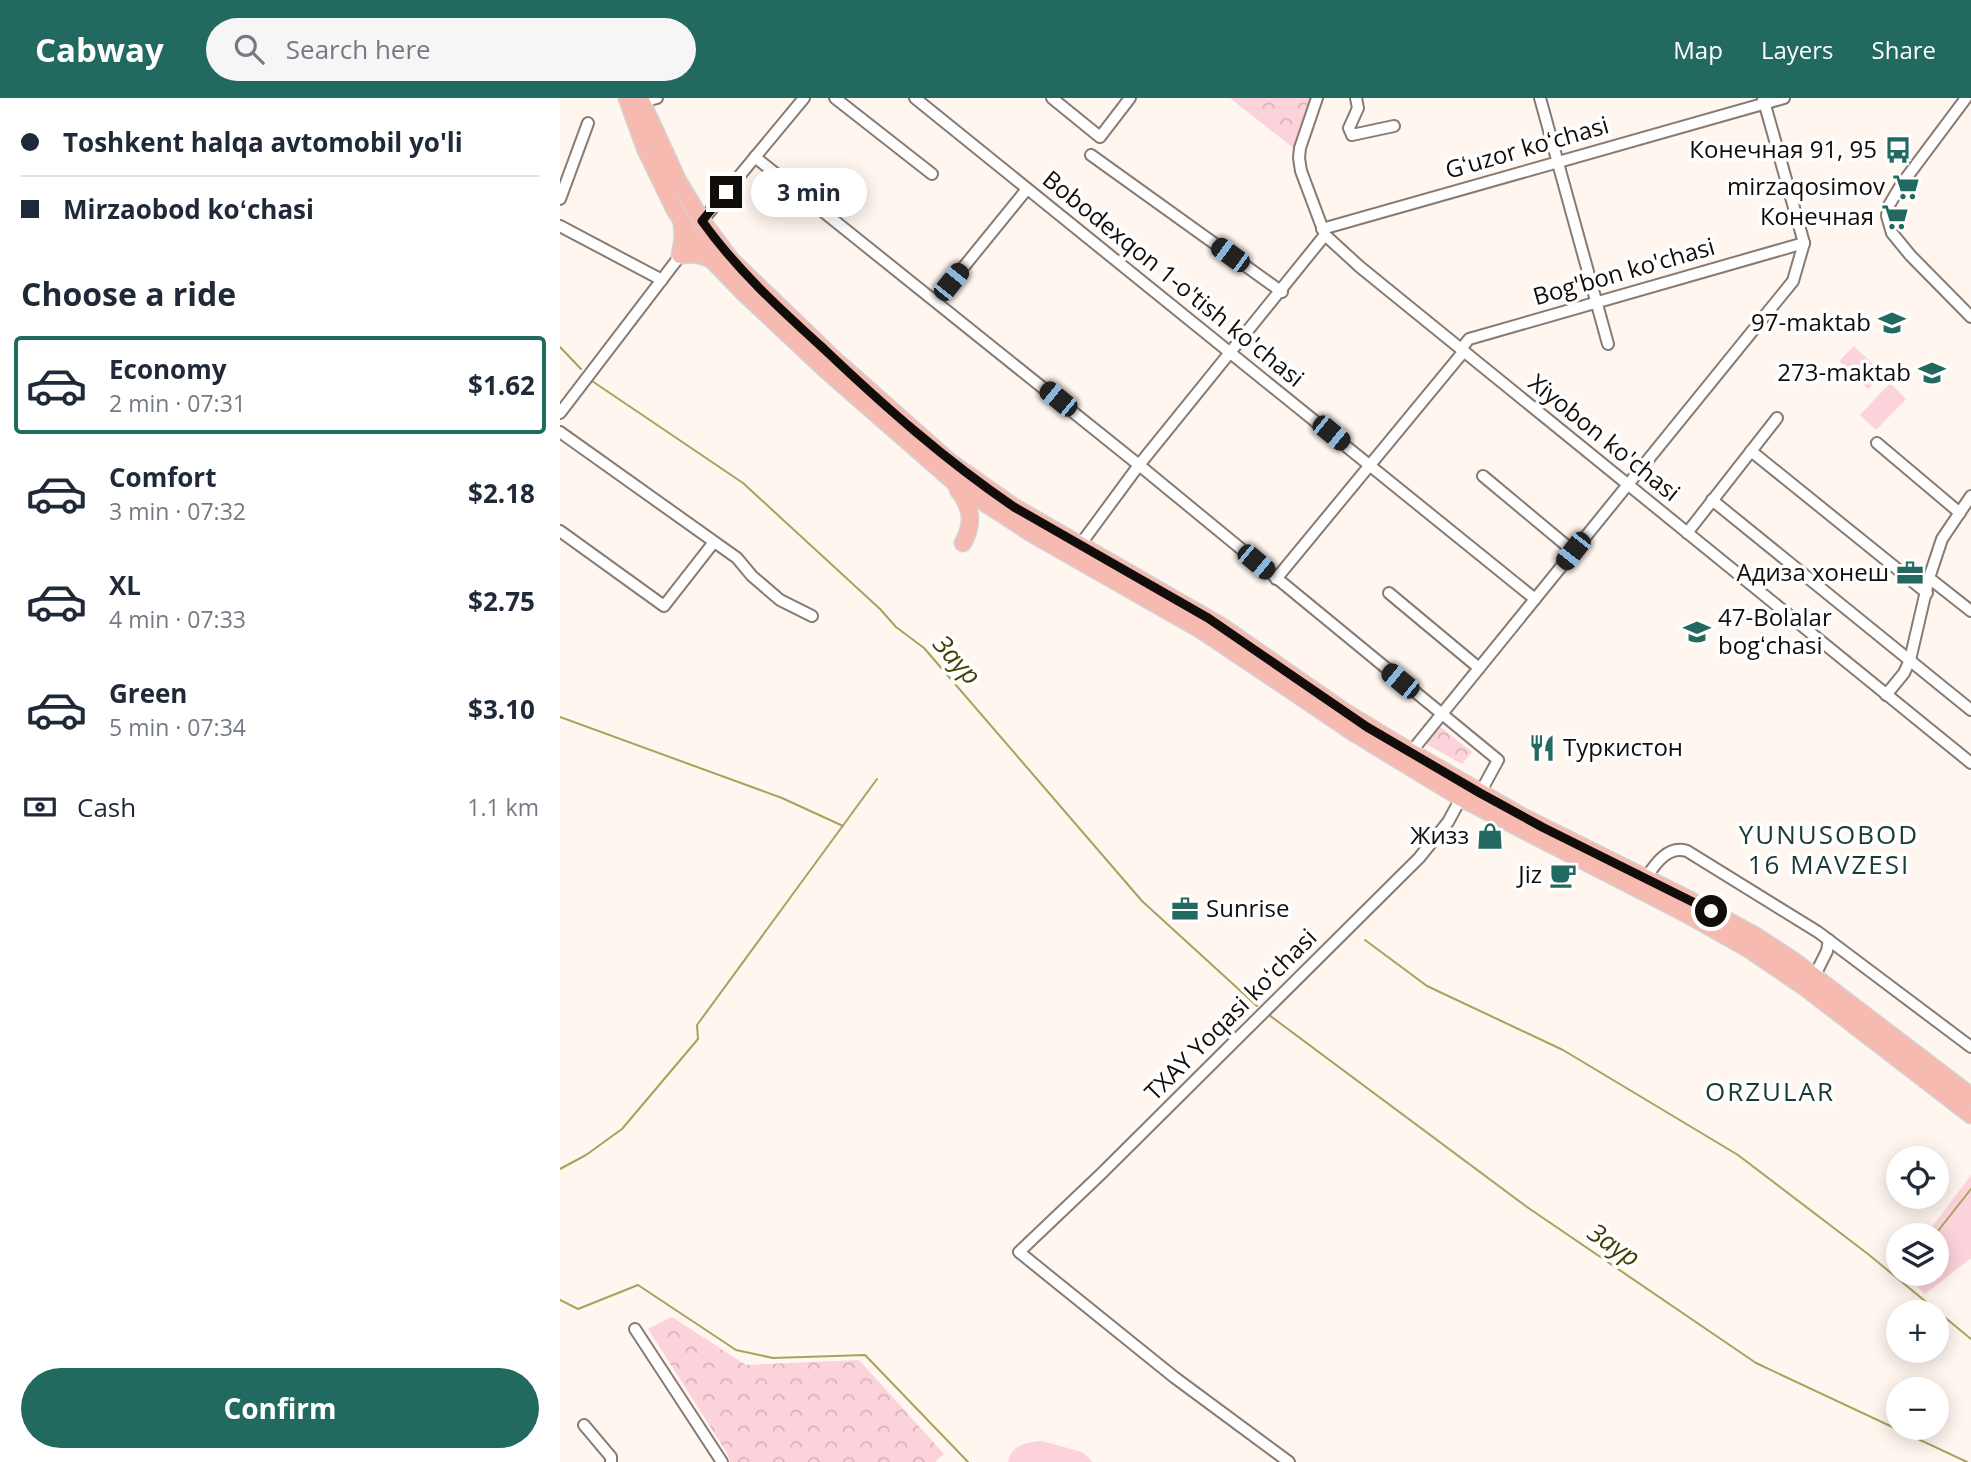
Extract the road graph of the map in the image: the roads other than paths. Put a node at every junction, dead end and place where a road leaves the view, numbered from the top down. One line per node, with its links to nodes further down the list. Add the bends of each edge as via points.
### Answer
1 (804, 98): 16 (street)
2 (835, 98): 18 (street)
3 (915, 98): 19 (street, Bobodexqon 1-o'tish ko'chasi)
4 (1052, 98): 5 (street, via 1100,137)
5 (1130, 98)
6 (1317, 98): 24 (street, Xiyobon ko'chasi, via 1298,159)
7 (1356, 98): 14 (street, via 1358,108 1349,128 1352,135)
8 (1541, 98): 17 (street)
9 (1784, 98): 12 (street, Gʻuzor koʻchasi)
10 (1966, 98): 33 (street, via 1901,185 1888,207 1887,220 1910,255)
11 (642, 99): 21 (highway, via 645,148); 22 (highway, via 670,167)
12 (1764, 101): 17 (street, Gʻuzor koʻchasi); 26 (street)
13 (588, 123): 20 (street)
14 (1394, 126)
15 (1091, 155): 30 (street)
16 (755, 157): 22 (street); 31 (street)
17 (1558, 162): 24 (street, Gʻuzor koʻchasi); 32 (street)
18 (932, 174)
19 (1027, 189): 31 (street); 36 (street, Bobodexqon 1-o'tish ko'chasi)
20 (560, 199)
21 (681, 221): 25 (highway); 27 (highway)
22 (702, 221): 37 (highway, via 748,278)
23 (560, 226): 29 (street)
24 (1324, 232): 30 (street); 35 (street, Xiyobon ko'chasi)
25 (696, 241): 27 (street); 28 (highway)
26 (1804, 243): 32 (street, Bog'bon ko'chasi); 47 (street, via 1793,281)
27 (680, 255): 28 (highway); 29 (street)
28 (711, 259): 37 (highway, via 743,292)
29 (662, 280): 38 (street)
30 (1282, 292): 36 (street)
31 (936, 301): 43 (street)
32 (1597, 302): 34 (street); 35 (street, Bog'bon ko'chasi, via 1469,339)
33 (1971, 317)
34 (1608, 344)
35 (1462, 350): 44 (street, Bog'bon ko'chasi); 47 (street, Xiyobon ko'chasi)
36 (1231, 353): 43 (street); 44 (street, Bobodexqon 1-o'tish ko'chasi)
37 (830, 364): 46 (highway); 55 (highway, via 950,462)
38 (560, 413)
39 (1777, 418): 42 (street)
40 (560, 432): 53 (street)
41 (1877, 443): 50 (street)
42 (1751, 451): 49 (street); 60 (street)
43 (1139, 465): 55 (street); 58 (street)
44 (1370, 465): 58 (street, Bog'bon ko'chasi); 61 (street, Bobodexqon 1-o'tish ko'chasi)
45 (1483, 476): 56 (street)
46 (947, 477): 54 (highway, via 970,512); 66 (highway, via 1031,533)
47 (1627, 484): 52 (street, Xiyobon ko'chasi); 56 (street)
48 (1971, 496): 50 (street)
49 (1712, 500): 52 (street); 64 (street)
50 (1964, 511): 57 (street, via 1942,539)
51 (560, 531): 53 (street, via 664,606)
52 (1687, 533): 67 (street, Xiyobon ko'chasi)
53 (714, 542): 63 (street, via 780,600)
54 (964, 543)
55 (1080, 545): 66 (highway, via 1221,626)
56 (1573, 551): 61 (street)
57 (1929, 578): 60 (street); 62 (street)
58 (1276, 579): 69 (street)
59 (1389, 593): 65 (street)
60 (1927, 593): 64 (street)
61 (1535, 599): 65 (street)
62 (1971, 611)
63 (812, 616)
64 (1910, 660): 67 (street); 68 (street)
65 (1479, 668): 69 (street)
66 (1297, 688): 70 (highway); 73 (highway, via 1376,748)
67 (1886, 695): 71 (street, Xiyobon ko'chasi)
68 (1971, 710)
69 (1441, 715): 70 (street); 72 (street, via 1498,760)
70 (1411, 752): 72 (highway)
71 (1971, 763)
72 (1480, 793): 74 (highway)
73 (1461, 798): 74 (highway); 84 (street, TXAY Yoqasi koʻchasi, via 1419,858 1019,1251 1174,1377)
74 (1643, 884): 75 (street, via 1663,857 1684,850); 76 (highway, via 1754,935); 79 (highway, via 1786,974)
75 (1829, 940): 76 (street); 77 (street)
76 (1814, 977): 78 (highway)
77 (1971, 1047)
78 (1971, 1096)
79 (1971, 1115)
80 (635, 1329): 83 (street)
81 (584, 1425): 82 (street)
82 (611, 1462)
83 (722, 1462)
84 (1289, 1462)

